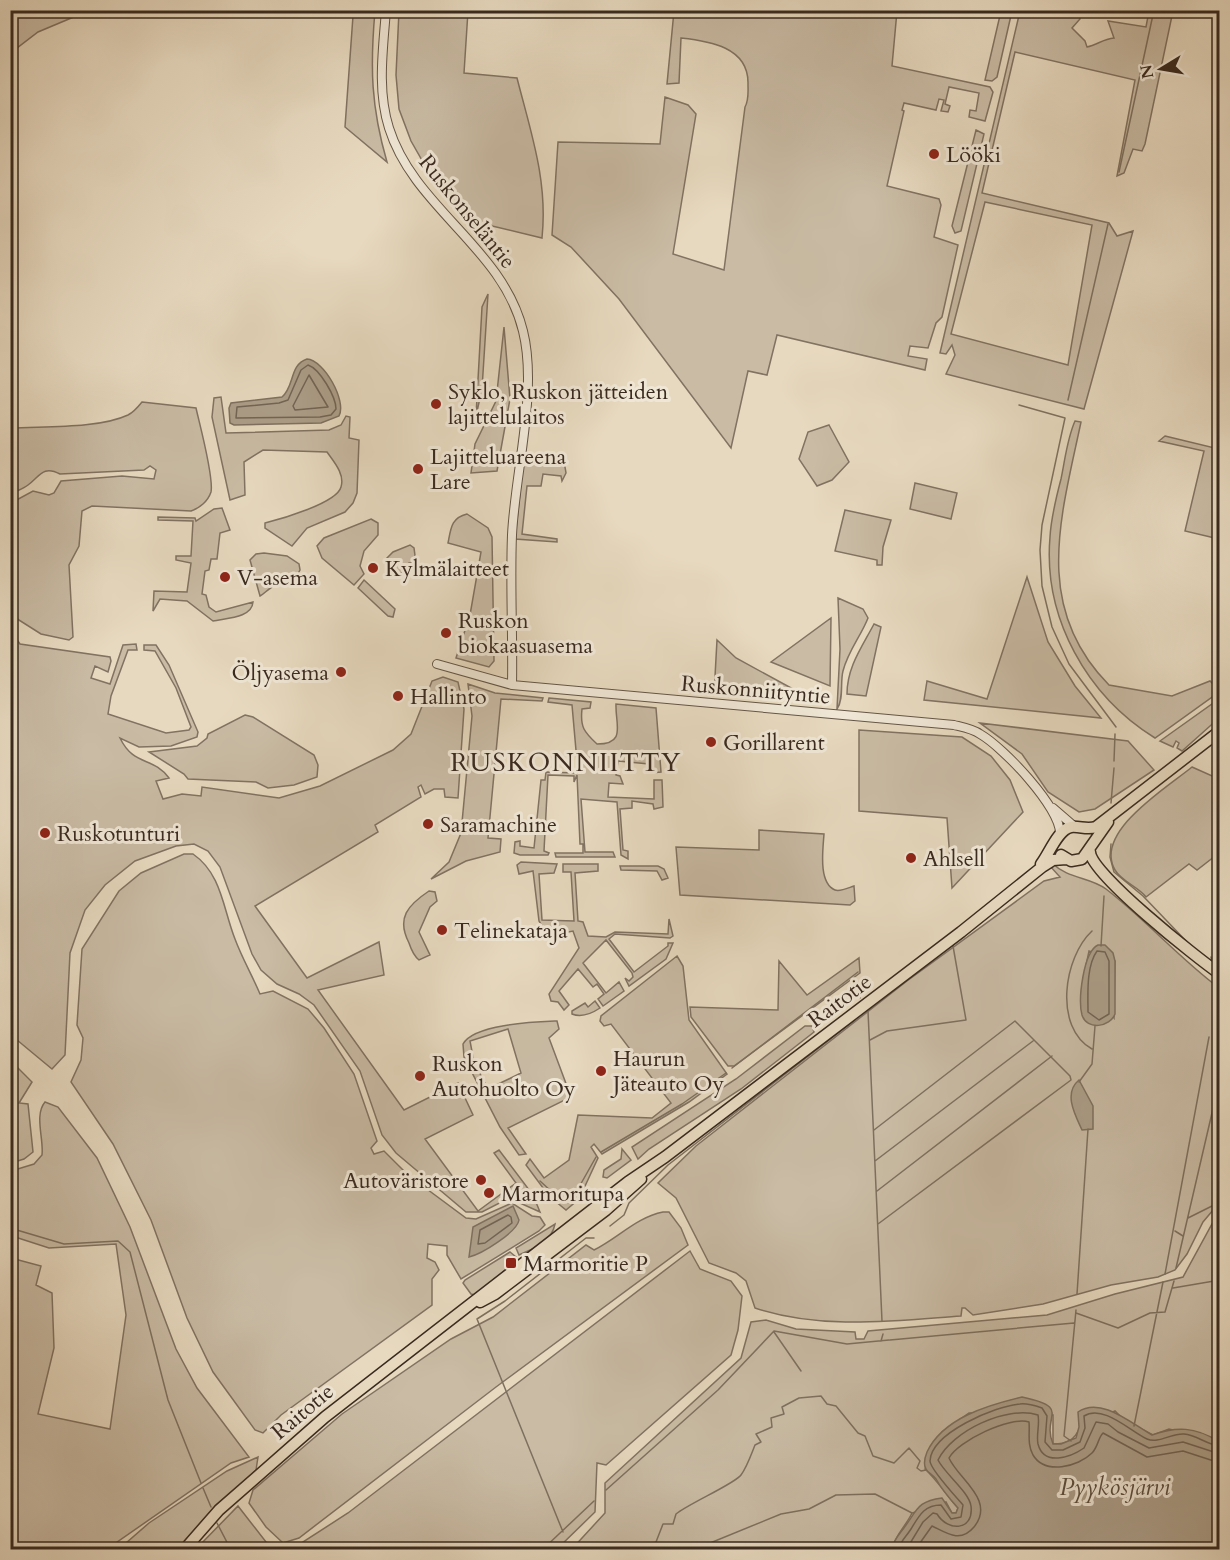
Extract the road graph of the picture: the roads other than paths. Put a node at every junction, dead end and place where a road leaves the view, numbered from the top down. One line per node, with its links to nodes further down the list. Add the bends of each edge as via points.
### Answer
1 (386, 10): 3 (street, Ruskonseläntie, via 382,90 396,146 413,177 498,273 512,295 526,345 528,380 512,534)
2 (438, 664): 3 (street, Ruskonniityntie)
3 (512, 685): 5 (street, Ruskonniityntie, via 954,725 978,732 1000,748)
4 (1220, 731): 6 (main road)
5 (1044, 800): 7 (street, Ruskonniityntie); 8 (street, Ruskonniityntie, via 1059,822)
6 (1118, 810): 7 (main road, via 1096,827); 9 (main road)
7 (1078, 827): 8 (main road); 9 (main road, via 1089,836)
8 (1059, 837): 10 (main road, via 1059,851); 11 (main road, Raitotie)
9 (1090, 849): 10 (main road, via 1082,860); 12 (main road, via 1093,862)
10 (1069, 860): 11 (main road, Raitotie, via 1053,861); 12 (main road)
11 (1035, 873): 14 (main road, Raitotie, via 665,1157 593,1220 495,1294 456,1316 325,1417 219,1510)
12 (1113, 883): 13 (main road)
13 (1220, 974)
14 (184, 1550)

